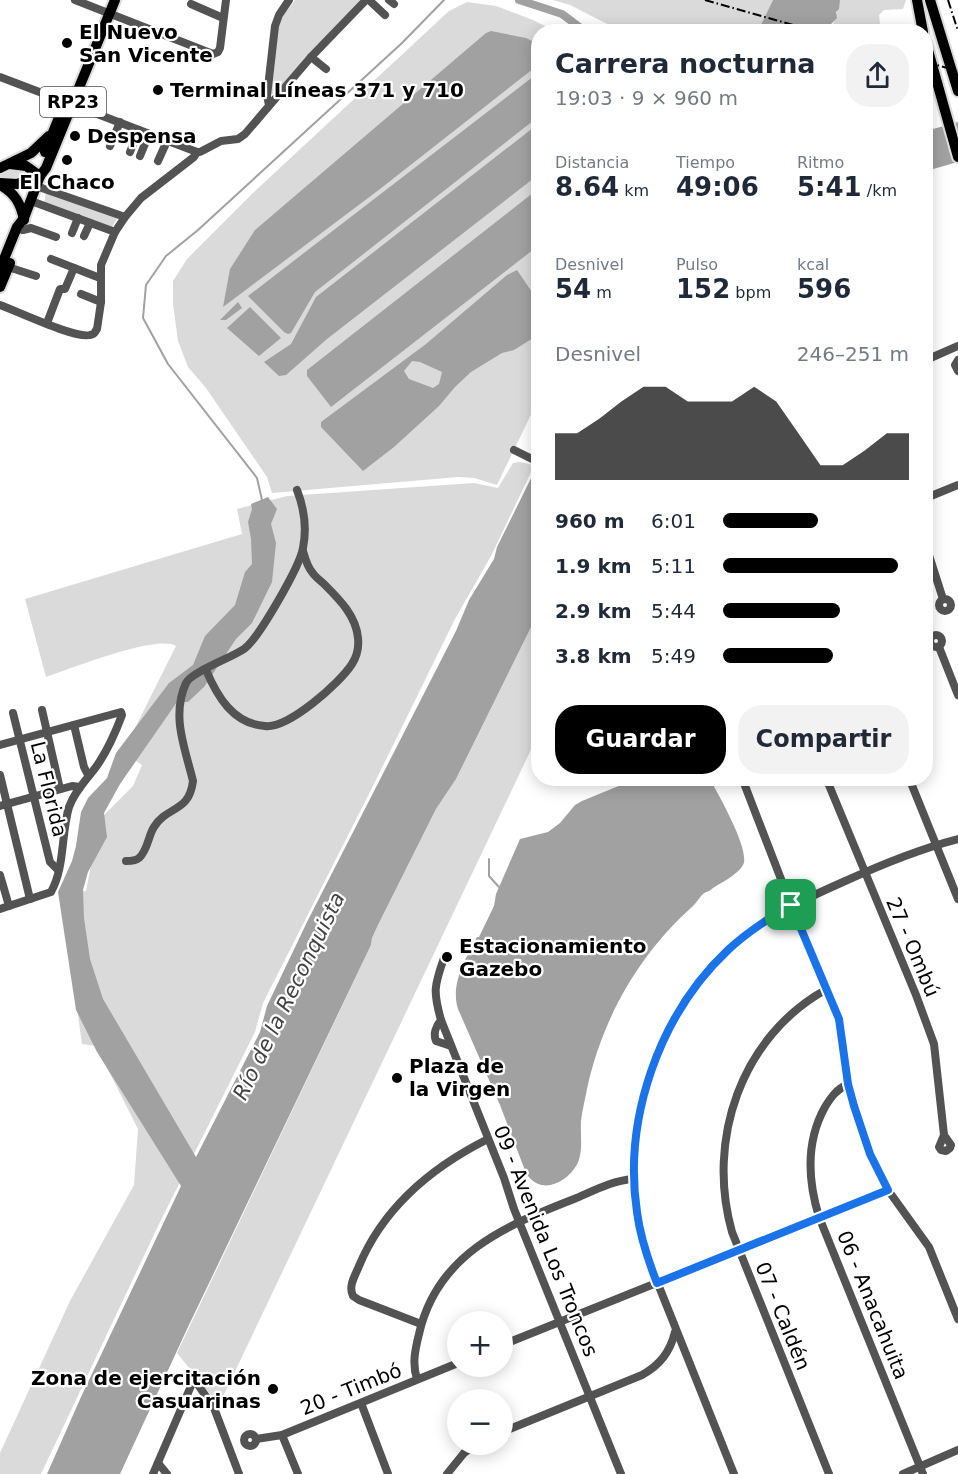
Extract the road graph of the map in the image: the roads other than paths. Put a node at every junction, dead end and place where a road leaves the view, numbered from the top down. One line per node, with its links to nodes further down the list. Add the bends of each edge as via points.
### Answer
1 (75, 0): 10 (street)
2 (108, 0): 10 (main road, RP23)
3 (115, 0): 10 (main road, RP23)
4 (226, 0): 12 (street)
5 (289, 0): 20 (street, via 274,32)
6 (367, 0): 11 (street); 14 (street)
7 (917, 0): 13 (main road)
8 (930, 0): 18 (main road)
9 (191, 4): 12 (street)
10 (107, 12): 12 (street, via 213,54 220,48); 19 (main road, RP23)
11 (385, 15)
12 (223, 18)
13 (922, 24)
14 (311, 57): 15 (street); 20 (street)
15 (326, 69)
16 (933, 70): 30 (main road)
17 (0, 77): 19 (street)
18 (958, 91)
19 (69, 103): 21 (street); 23 (main road, RP23); 33 (main road, RP23)
20 (269, 105): 28 (street, via 238,139 221,141)
21 (120, 122): 22 (street); 26 (street)
22 (139, 130): 24 (street); 27 (street)
23 (52, 132): 32 (main road, via 31,153); 33 (main road, RP23)
24 (149, 134): 25 (street); 29 (street)
25 (167, 141): 28 (street); 31 (street)
26 (110, 146)
27 (130, 152)
28 (197, 152): 36 (street)
29 (140, 156)
30 (958, 157)
31 (158, 161)
32 (5, 166): 33 (main road, via 23,165)
33 (38, 181): 34 (main road); 35 (main road, RP23); 36 (street)
34 (0, 184): 39 (main road, via 20,204)
35 (31, 201): 37 (street); 39 (main road, RP23)
36 (125, 217): 40 (street)
37 (78, 218): 38 (street); 41 (street)
38 (90, 223): 40 (street); 42 (street)
39 (24, 224): 43 (street); 45 (main road, RP23, via 17,227)
40 (115, 232): 51 (street, via 101,265)
41 (72, 233)
42 (84, 236)
43 (56, 237)
44 (51, 259): 46 (street)
45 (4, 268): 47 (street); 49 (main road, RP23)
46 (74, 268): 48 (street); 53 (street, via 65,289 60,289)
47 (36, 276)
48 (100, 278)
49 (0, 287)
50 (81, 294): 51 (street)
51 (101, 302): 53 (street, via 97,329 91,335)
52 (0, 305): 53 (street)
53 (47, 323)
54 (958, 346): 55 (street)
55 (933, 357)
56 (958, 360): 57 (street, via 954,365)
57 (958, 371)
58 (514, 450): 59 (street)
59 (531, 459)
60 (958, 485): 62 (street)
61 (297, 490): 63 (street, via 303,507)
62 (933, 495)
63 (303, 551): 67 (street, via 251,644); 67 (street, via 312,573 348,610 356,625 357,653 351,665 317,701 267,727 235,715 213,688)
64 (933, 568): 65 (street)
65 (943, 599)
66 (939, 646): 68 (street)
67 (206, 670): 86 (street, via 192,674 187,681 178,718 192,791 188,799 153,828 139,858)
68 (958, 695)
69 (42, 710): 72 (street)
70 (13, 713): 73 (street, La Florida)
71 (74, 725): 72 (street); 75 (street); 75 (street, via 121,712 122,715 102,758)
72 (48, 732): 73 (street); 81 (street)
73 (20, 740): 74 (street); 82 (street, La Florida)
74 (0, 745)
75 (88, 775): 80 (street)
76 (0, 776): 83 (street)
77 (745, 786): 92 (street)
78 (829, 786): 88 (street, 27 - Ombú)
79 (912, 786): 85 (street)
80 (80, 787): 81 (street); 87 (street, via 69,807)
81 (60, 789): 82 (street)
82 (34, 796): 83 (street); 87 (street, La Florida, via 50,862)
83 (4, 805): 90 (street)
84 (958, 839): 85 (street)
85 (935, 845): 88 (street); 91 (street)
86 (126, 861)
87 (58, 870): 90 (street, via 51,892)
88 (864, 873): 92 (street); 97 (street, 27 - Ombú, via 934,1044)
89 (0, 875): 93 (street)
90 (30, 899): 93 (street)
91 (958, 899)
92 (791, 905): 95 (street); 99 (street, via 728,950 680,1009 648,1081 638,1127)
93 (4, 907)
94 (444, 958): 98 (street, 09 - Avenida Los Troncos, via 434,995)
95 (827, 989): 96 (street, via 840,1024); 103 (street, 07 - Caldén, via 800,1005 768,1037 751,1062 734,1101 728,1123 724,1180 729,1220)
96 (848, 1084): 100 (street, via 870,1154); 101 (street, 06 - Anacahuita, via 831,1098 813,1136 810,1176)
97 (944, 1135)
98 (488, 1139): 102 (street, 09 - Avenida Los Troncos); 107 (street, via 434,1170 395,1207 370,1244 351,1286 353,1296)
99 (634, 1179): 102 (street, via 618,1181); 104 (street, via 644,1246)
100 (888, 1190): 101 (street); 105 (street, via 929,1247)
101 (819, 1217): 103 (street); 120 (street, 06 - Anacahuita)
102 (519, 1222): 106 (street, 09 - Avenida Los Troncos); 107 (street, via 480,1243 450,1270)
103 (739, 1250): 104 (street); 129 (street, 07 - Caldén)
104 (657, 1283): 106 (street); 108 (street)
105 (958, 1319)
106 (561, 1322): 109 (street); 112 (street, 09 - Avenida Los Troncos)
107 (421, 1324): 111 (street, via 414,1366)
108 (675, 1331): 112 (street, via 668,1351 657,1365 642,1376); 128 (street)
109 (513, 1342)
110 (447, 1367): 111 (street, 20 - Timbó)
111 (417, 1379): 113 (street, 20 - Timbó)
112 (591, 1397): 114 (street); 127 (street, 09 - Avenida Los Troncos)
113 (361, 1403): 115 (street, 20 - Timbó); 125 (street)
114 (513, 1427)
115 (282, 1435): 116 (street, 20 - Timbó); 124 (street)
116 (256, 1439)
117 (958, 1450): 120 (street)
118 (462, 1455): 126 (street)
119 (158, 1463): 121 (street); 122 (street); 123 (street, via 194,1379 214,1408)
120 (922, 1470): 130 (street)
121 (153, 1474)
122 (167, 1474)
123 (239, 1474)
124 (298, 1474)
125 (388, 1474)
126 (447, 1474)
127 (621, 1474)
128 (734, 1474)
129 (829, 1474)
130 (903, 1474)

